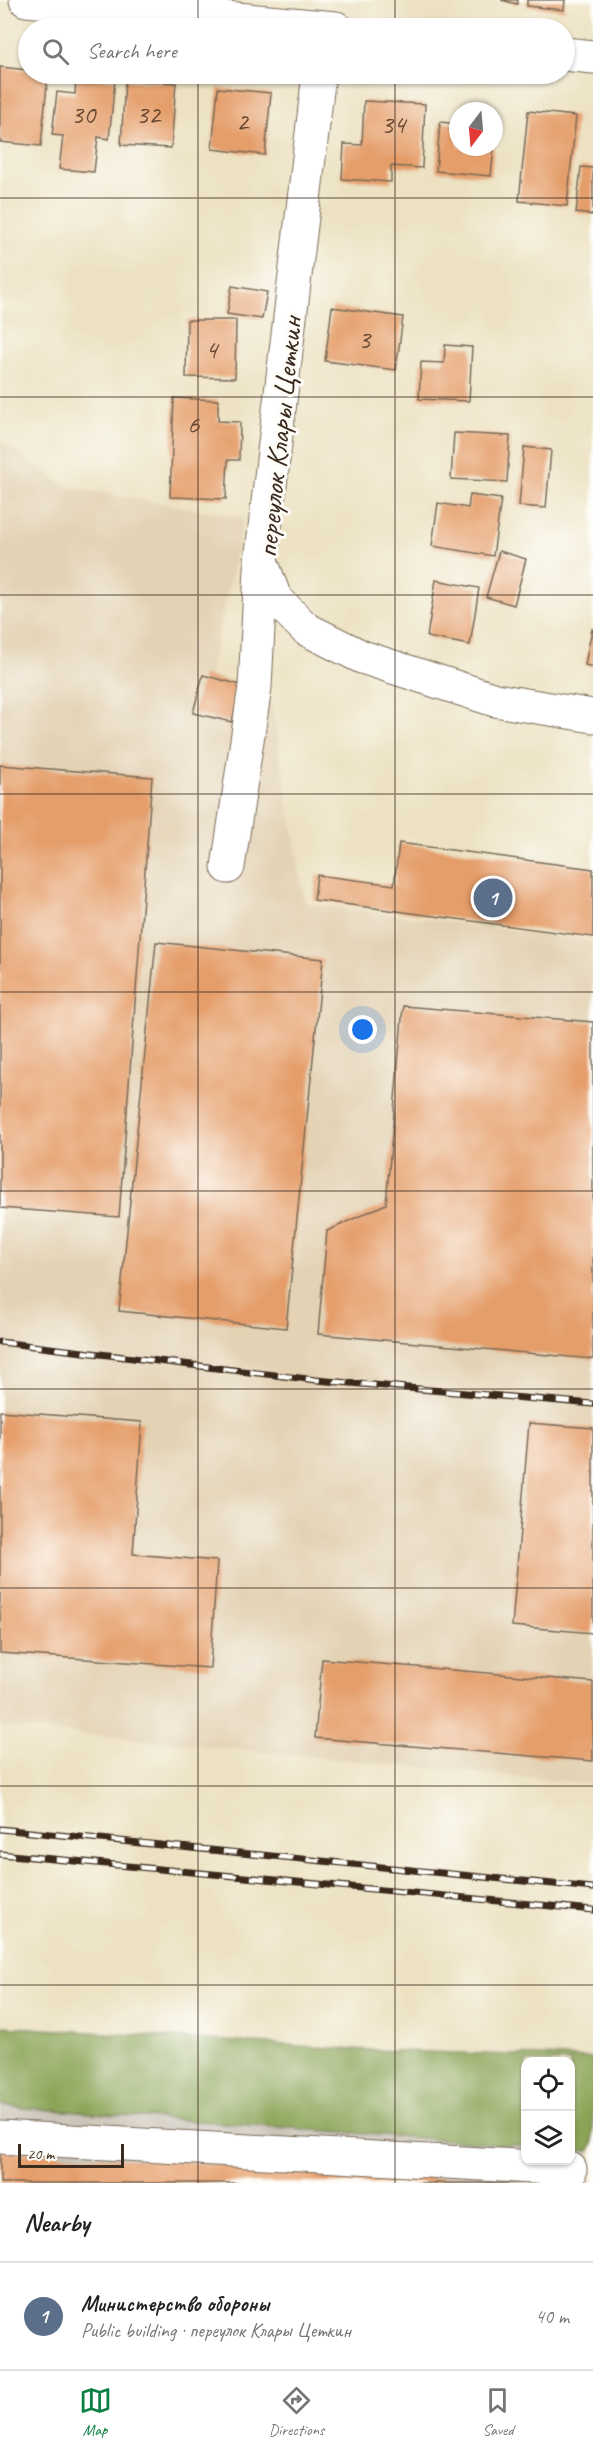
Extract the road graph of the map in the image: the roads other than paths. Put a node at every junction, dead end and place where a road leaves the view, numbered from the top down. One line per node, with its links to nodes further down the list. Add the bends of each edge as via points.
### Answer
1 (26, 0): 2 (street)
2 (220, 18)
3 (575, 55): 4 (street)
4 (593, 57)
5 (318, 84): 6 (street, переулок Клары Цеткин)
6 (261, 561): 7 (street, переулок Клары Цеткин, via 276,598 306,629 363,657 495,700); 8 (street, via 255,687)
7 (593, 716)
8 (228, 867)
9 (0, 2137): 10 (street, via 570,2169)
10 (568, 2183)

